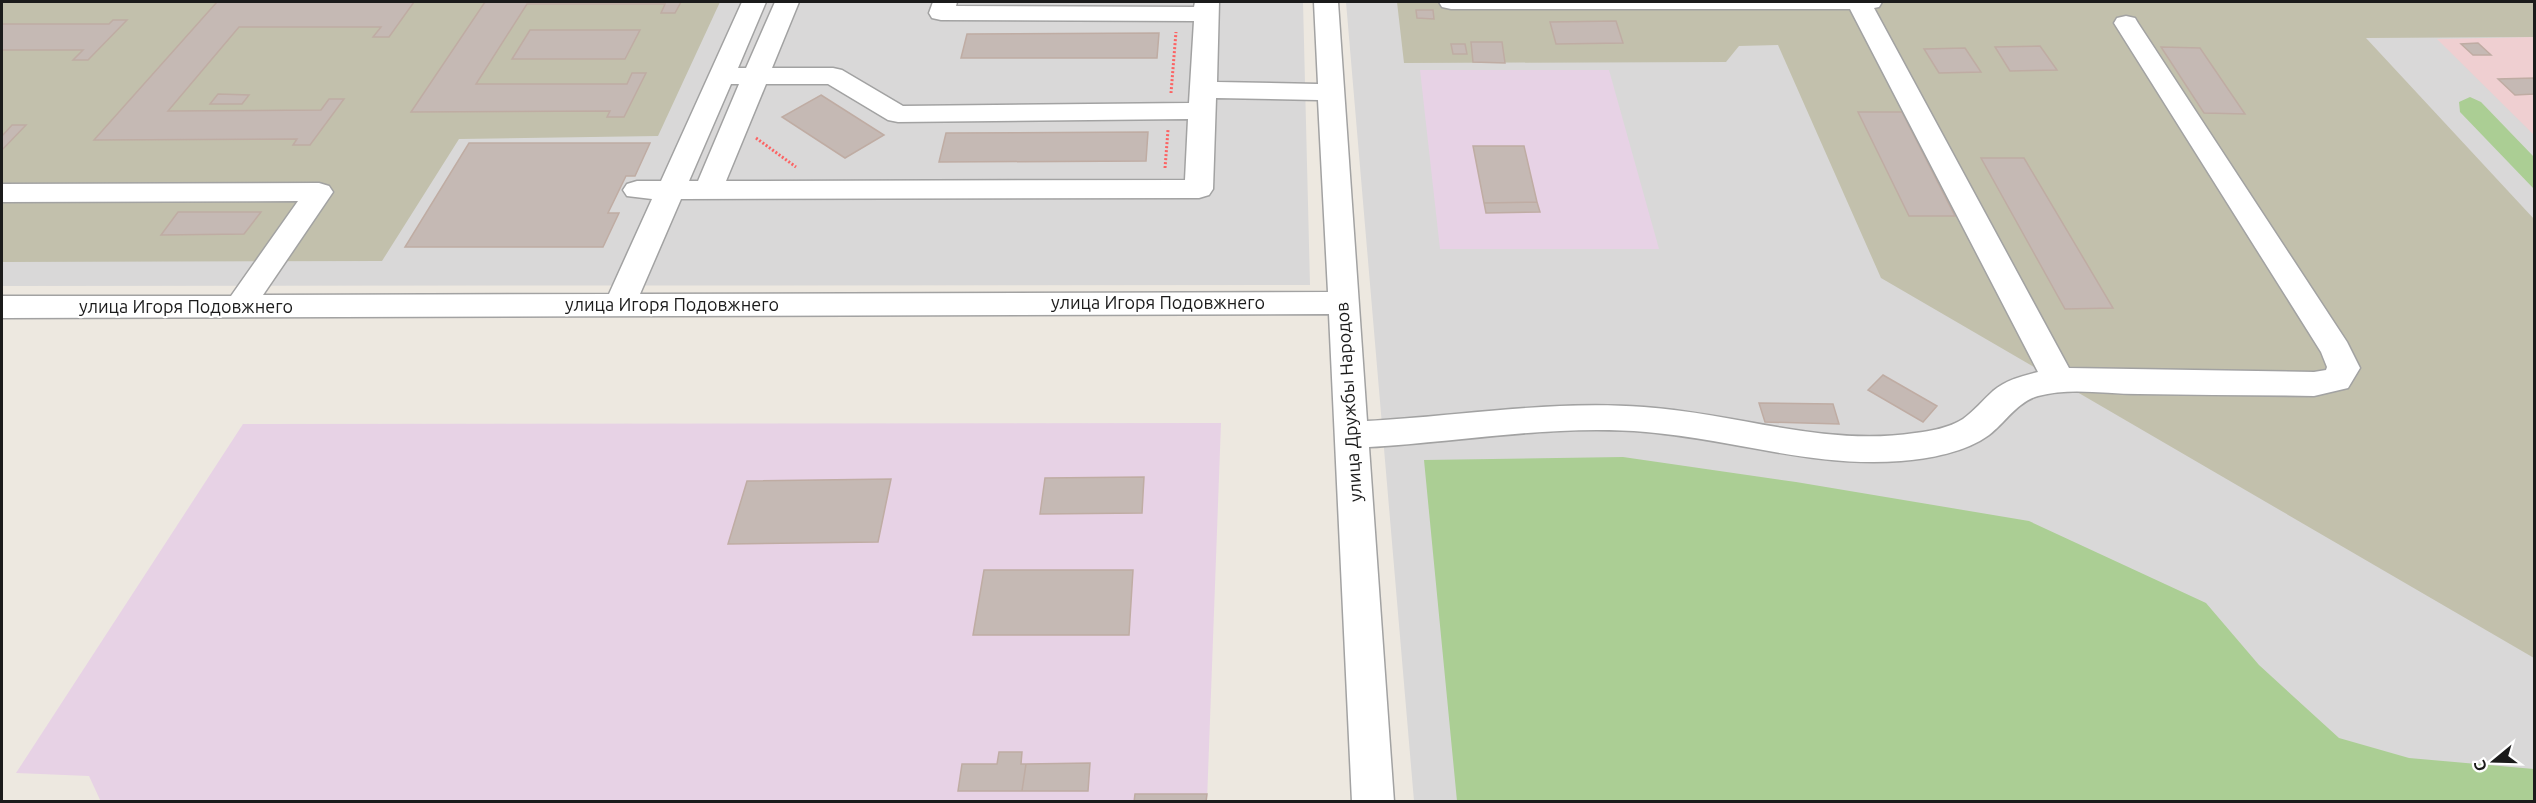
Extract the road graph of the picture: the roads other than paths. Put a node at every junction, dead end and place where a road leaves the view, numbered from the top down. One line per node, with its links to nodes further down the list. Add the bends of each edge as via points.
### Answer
1 (754, 2): 10 (street)
2 (787, 2): 11 (street)
3 (945, 2): 8 (street, via 941,13)
4 (1326, 2): 12 (street, улица Дружбы Народов)
5 (1451, 2): 6 (street)
6 (1858, 2): 7 (street); 22 (street)
7 (1870, 2)
8 (1207, 8): 13 (street)
9 (2126, 23): 22 (street, via 2344,368 2336,380 2314,384)
10 (721, 76): 11 (street); 15 (street)
11 (756, 76): 13 (street, via 833,76 898,114); 16 (street)
12 (1331, 92): 13 (street); 18 (street, улица Дружбы Народов)
13 (1203, 101): 16 (street, via 1199,189)
14 (637, 190): 15 (street)
15 (670, 190): 16 (street); 19 (street)
16 (708, 190)
17 (2, 193): 20 (street, via 319,192)
18 (1342, 303): 19 (street, улица Игоря Подовжнего); 23 (street, улица Дружбы Народов)
19 (620, 305): 20 (street, улица Игоря Подовжнего)
20 (240, 306): 21 (street, улица Игоря Подовжнего)
21 (2, 307)
22 (2060, 382): 23 (street, via 2021,388 2000,402 1981,424 1949,440 1903,448 1812,446 1645,419 1557,420)
23 (1352, 435): 24 (street, улица Дружбы Народов)
24 (1373, 801)

